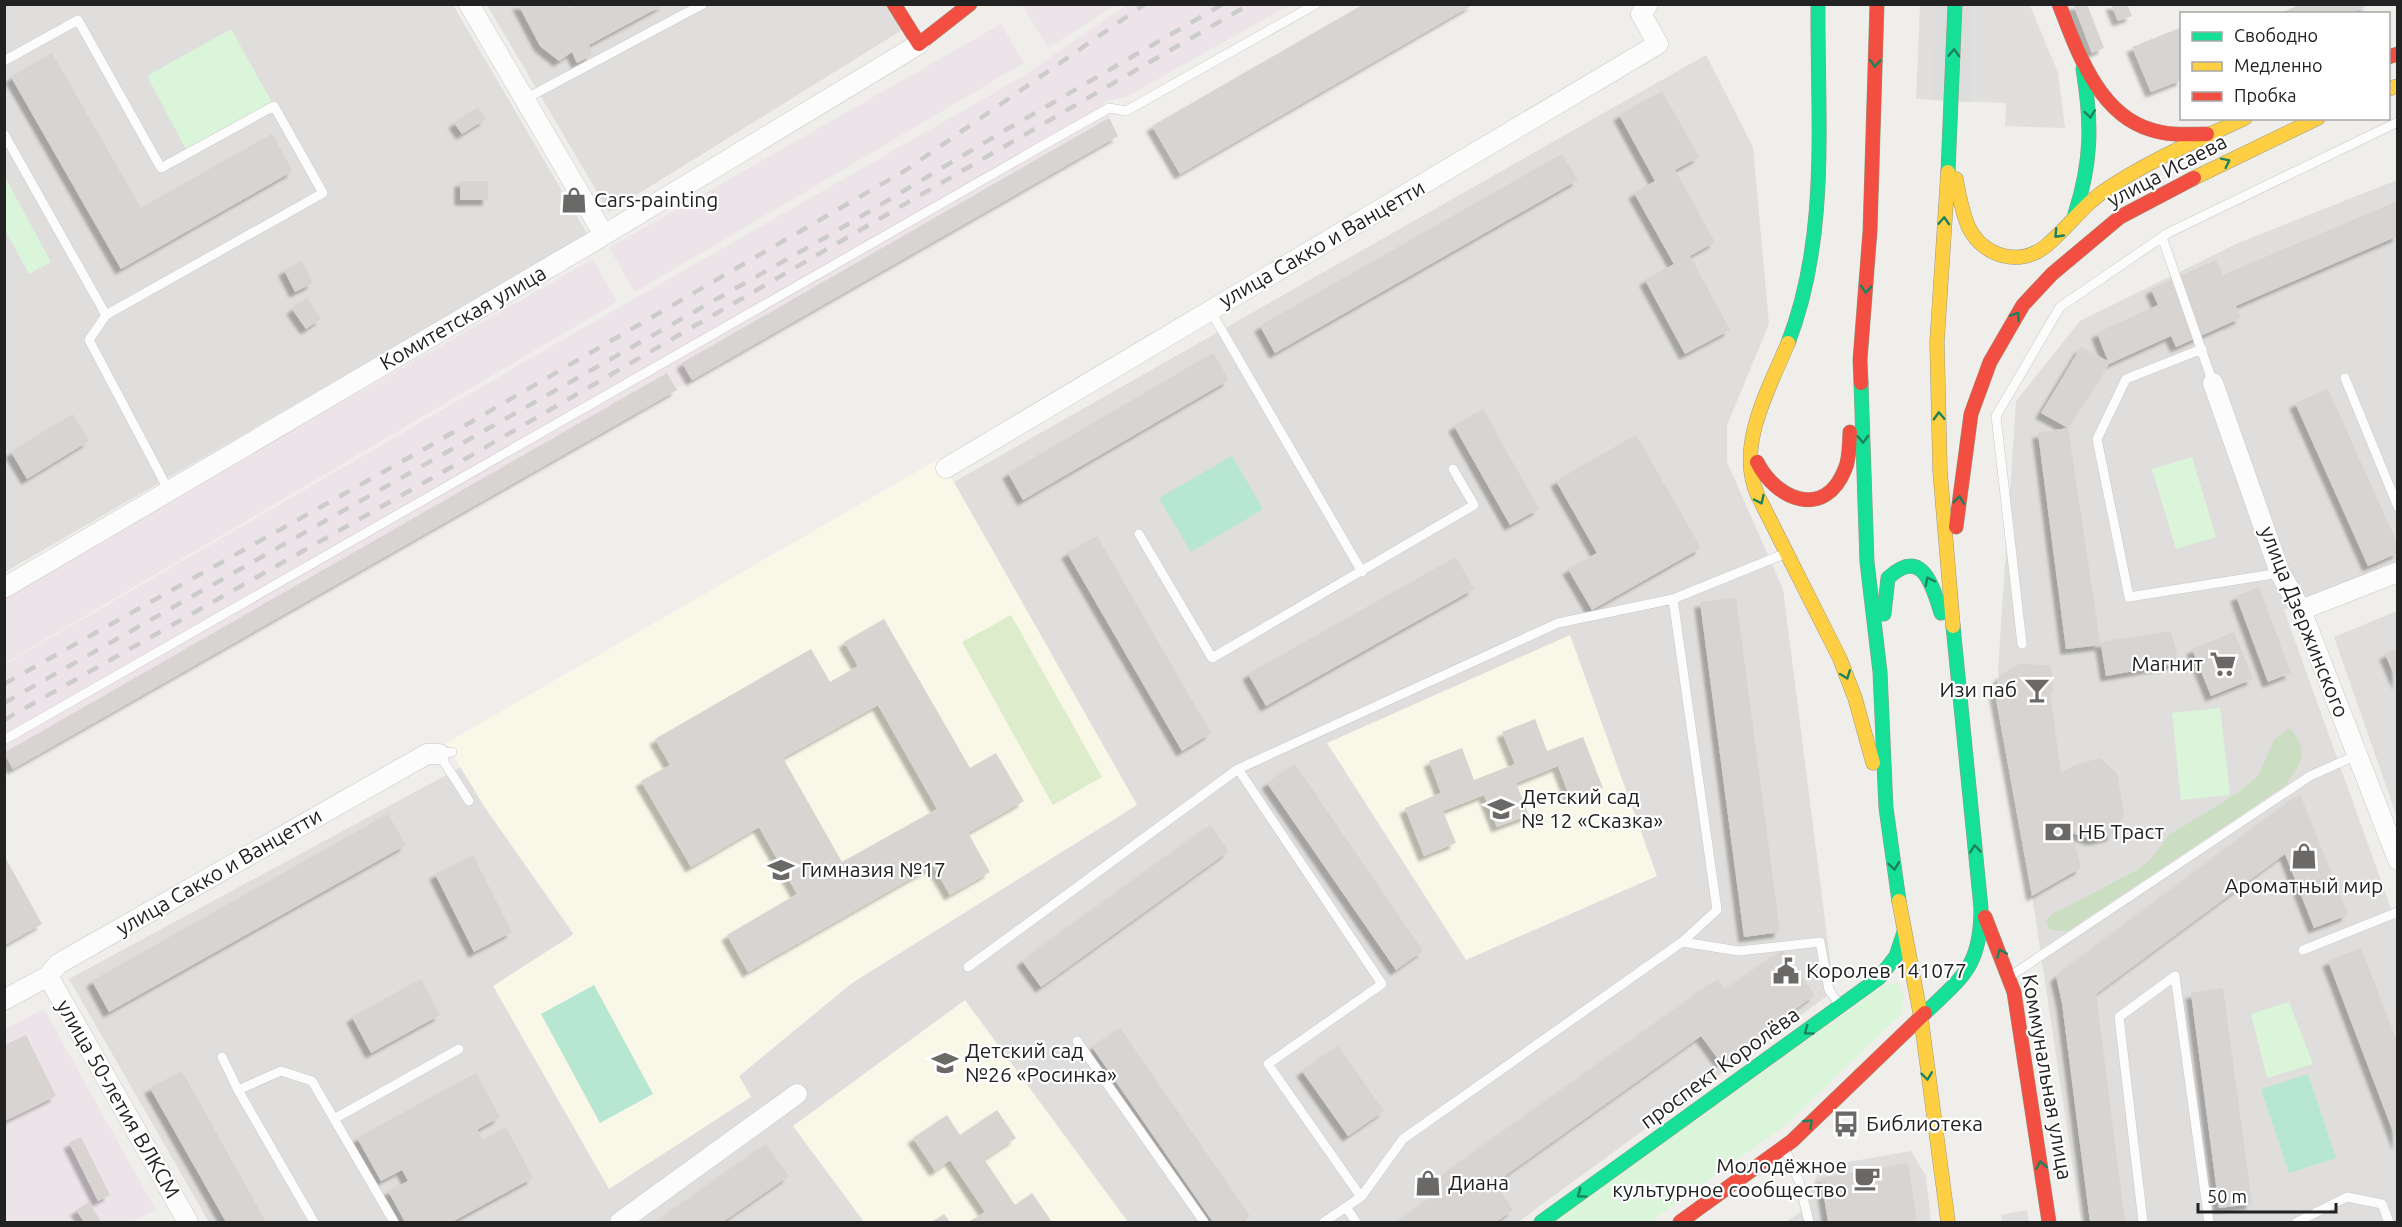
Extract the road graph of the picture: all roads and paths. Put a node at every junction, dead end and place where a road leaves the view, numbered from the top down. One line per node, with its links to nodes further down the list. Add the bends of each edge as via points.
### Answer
1 (469, 4): 14 (street)
2 (703, 4): 14 (lane)
3 (894, 4): 11 (main road)
4 (970, 4): 11 (main road)
5 (1316, 4): 48 (lane, via 1126,111 1109,108)
6 (1648, 4): 25 (street, улица Сакко и Ванцетти, via 1641,14 1658,44)
7 (1877, 4): 28 (main road, one-way to 28, via 1871,205)
8 (1955, 4): 21 (main road, one-way to 8)
9 (2059, 4): 12 (main road)
10 (1815, 7): 31 (main road, via 1816,210 1812,256 1802,303)
11 (919, 44): 23 (street, Комитетская улица)
12 (2080, 56): 20 (main road, via 2112,105 2135,124 2150,130); 22 (main road, one-way to 22, via 2092,131 2088,170)
13 (4, 61): 26 (lane, via 78,20 161,168 274,106 323,193)
14 (525, 99): 23 (street)
15 (2241, 120): 20 (main road, улица Исаева)
16 (2313, 120): 18 (main road, улица Исаева)
17 (2397, 122): 24 (lane)
18 (2284, 133): 20 (main road); 41 (main road, улица Исаева, one-way to 18, via 1971,414 1990,362 2023,305 2052,274 2120,218)
19 (4, 134): 26 (lane)
20 (2211, 134): 22 (main road, улица Исаева, via 2123,178)
21 (1949, 143): 22 (main road, one-way to 21, via 2059,235 2040,250 2024,257 2007,258 1991,253 1979,244 1965,222); 41 (main road, one-way to 21, via 1937,342)
22 (2075, 214)
23 (604, 235): 34 (street, Комитетская улица)
24 (2162, 237): 27 (lane); 45 (lane, via 2060,307 1996,416)
25 (1210, 310): 32 (street, улица Сакко и Ванцетти); 38 (lane)
26 (106, 315): 34 (lane, via 89,340)
27 (2202, 349): 30 (lane); 40 (lane, via 2126,379 2097,440 2129,597)
28 (1860, 360): 31 (main road, via 1851,405 1847,464 1829,491 1803,500 1779,494 1762,475); 47 (main road, one-way to 47, via 1867,562)
29 (2345, 378): 35 (lane)
30 (2213, 383): 40 (street, улица Дзержинского)
31 (1753, 444): 37 (main road, one-way to 37, via 1749,473)
32 (946, 468)
33 (1453, 469): 38 (lane, via 1474,506)
34 (169, 491): 42 (street, Комитетская улица)
35 (2397, 507)
36 (1138, 534): 38 (lane, via 1212,658)
37 (1786, 553): 43 (lane); 53 (main road, one-way to 53, via 1840,659)
38 (1362, 572)
39 (2397, 572): 44 (street)
40 (2280, 573): 44 (street, улица Дзержинского)
41 (1948, 579): 46 (main road)
42 (4, 588)
43 (1672, 599): 51 (lane, via 1558,623); 58 (lane, via 1717,910)
44 (2301, 610): 50 (street, улица Дзержинского)
45 (2022, 644)
46 (1954, 656): 47 (main road, one-way to 47, via 1931,580 1918,567 1901,567 1888,578 1885,587); 55 (main road, one-way to 46)
47 (1880, 672): 53 (main road)
48 (4, 740)
49 (445, 753): 52 (lane); 61 (street, улица Сакко и Ванцетти, via 427,754 58,964)
50 (2357, 755): 54 (street, улица Дзержинского); 62 (lane, via 2310,776)
51 (1238, 769): 60 (lane); 73 (lane, via 1382,984 1268,1064)
52 (469, 801)
53 (1886, 808): 57 (main road, one-way to 57)
54 (2397, 860)
55 (1981, 908): 62 (main road, Коммунальная улица, one-way to 55); 65 (main road, via 1982,942 1977,958)
56 (2397, 912): 59 (lane)
57 (1904, 932): 64 (main road, проспект Королёва, via 1888,969); 65 (main road)
58 (1682, 942): 64 (lane, via 1739,951 1820,942 1829,990); 73 (lane, via 1403,1138)
59 (2303, 950)
60 (968, 967)
61 (48, 976): 63 (street, улица Сакко и Ванцетти); 75 (street, улица 50-летия ВЛКСМ)
62 (2010, 976): 86 (main road, Коммунальная улица, one-way to 62)
63 (4, 1000)
64 (1841, 1007): 82 (main road, проспект Королёва, one-way to 82)
65 (1921, 1017): 72 (main road, one-way to 65); 85 (main road, one-way to 85)
66 (1077, 1041): 79 (lane)
67 (459, 1049): 71 (lane)
68 (222, 1057): 69 (lane)
69 (238, 1090): 71 (lane, via 281,1071 312,1081); 76 (lane)
70 (797, 1094): 78 (street)
71 (334, 1119): 77 (lane)
72 (1784, 1147): 83 (main road); 84 (lane, via 1799,1181)
73 (1361, 1197): 74 (lane)
74 (1346, 1207): 80 (lane); 81 (lane)
75 (188, 1222)
76 (314, 1222)
77 (394, 1222)
78 (620, 1222)
79 (1204, 1222)
80 (1324, 1222)
81 (1356, 1222)
82 (1541, 1222)
83 (1680, 1222)
84 (1809, 1222)
85 (1948, 1222)
86 (2049, 1222)
87 (2143, 1222): 88 (lane, via 2120,1017 2175,976)
88 (2209, 1222)
89 (2297, 1222): 90 (lane, via 2347,1197 2382,1204)
90 (2389, 1222)

